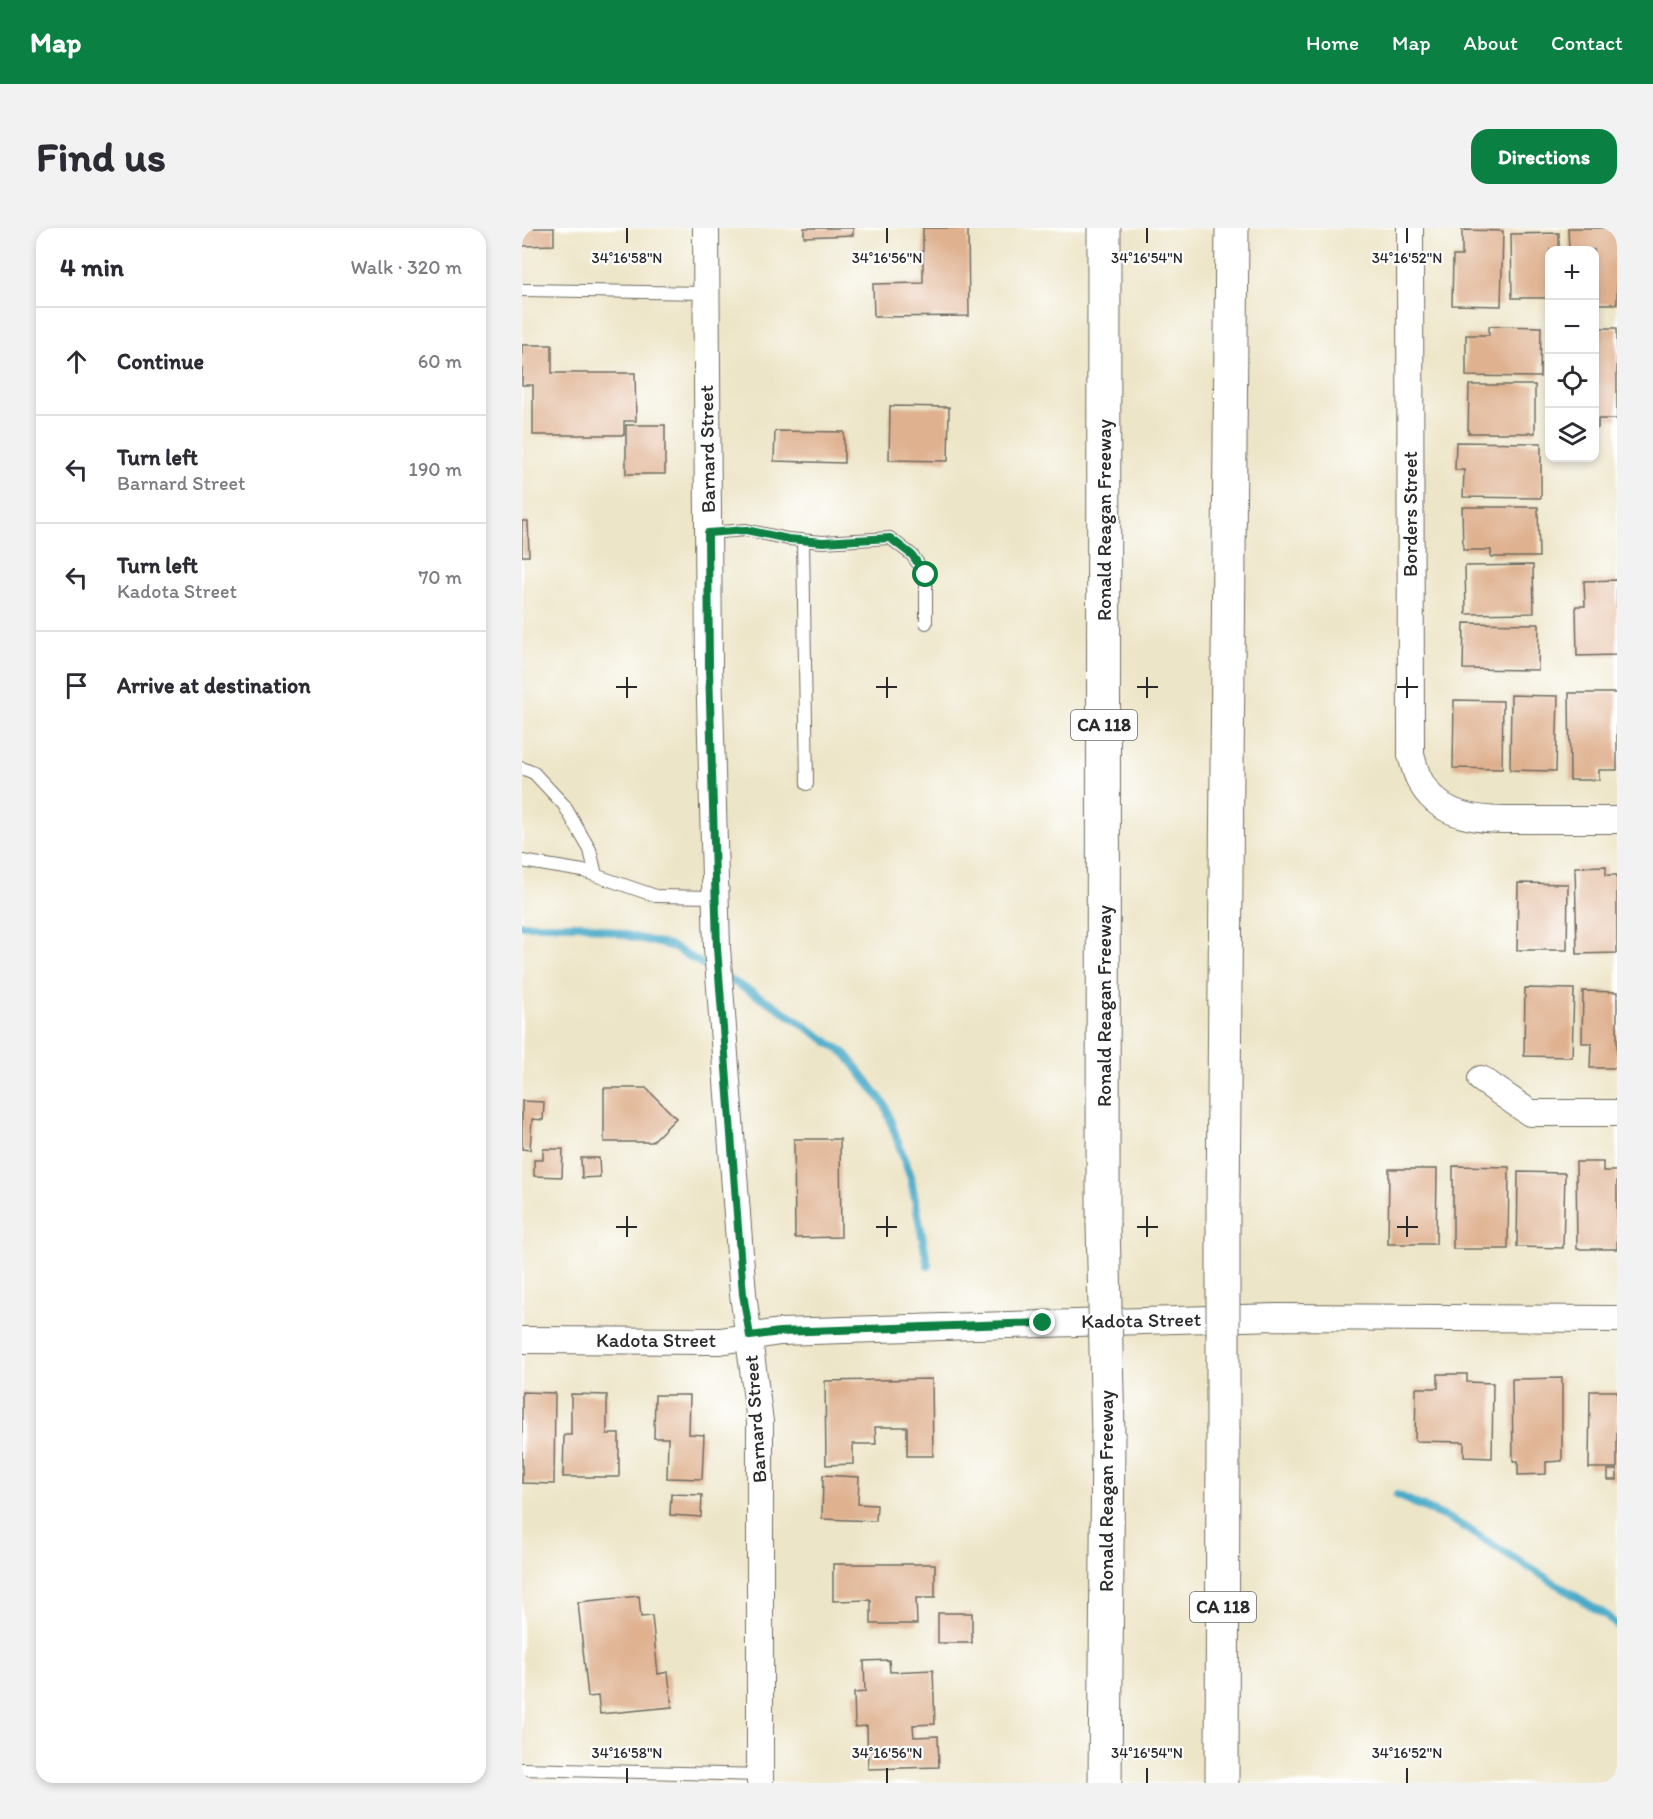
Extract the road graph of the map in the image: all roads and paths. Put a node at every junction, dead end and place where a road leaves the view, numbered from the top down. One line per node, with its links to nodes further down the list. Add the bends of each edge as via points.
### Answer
1 (706, 228): 6 (street, Barnard Street)
2 (1104, 228): 23 (highway, Ronald Reagan Freeway / CA 118, bridge, via 1103,1222 1108,1434)
3 (1232, 228): 24 (highway, CA 118, bridge)
4 (1410, 228): 12 (street, Borders Street, via 1411,755 1418,777 1431,796 1468,818)
5 (522, 290): 6 (lane)
6 (705, 293): 7 (street, Barnard Street)
7 (708, 533): 8 (lane, via 746,530); 15 (street, Barnard Street)
8 (803, 540): 9 (lane, via 890,538 912,555 926,575); 11 (lane)
9 (926, 623)
10 (522, 768): 14 (lane, via 534,773 564,805 590,850)
11 (807, 784)
12 (1617, 820)
13 (522, 861): 14 (lane)
14 (596, 875): 15 (lane, via 656,896)
15 (716, 897): 19 (street, Barnard Street, via 743,1294)
16 (1480, 1079): 17 (street, via 1530,1113)
17 (1617, 1113)
18 (1617, 1319): 19 (street, Kadota Street, via 1277,1317)
19 (750, 1336): 20 (street, Kadota Street, via 720,1341); 22 (street, Barnard Street, via 760,1422)
20 (522, 1340)
21 (522, 1769): 22 (lane)
22 (761, 1779)
23 (1105, 1783)
24 (1222, 1783)

